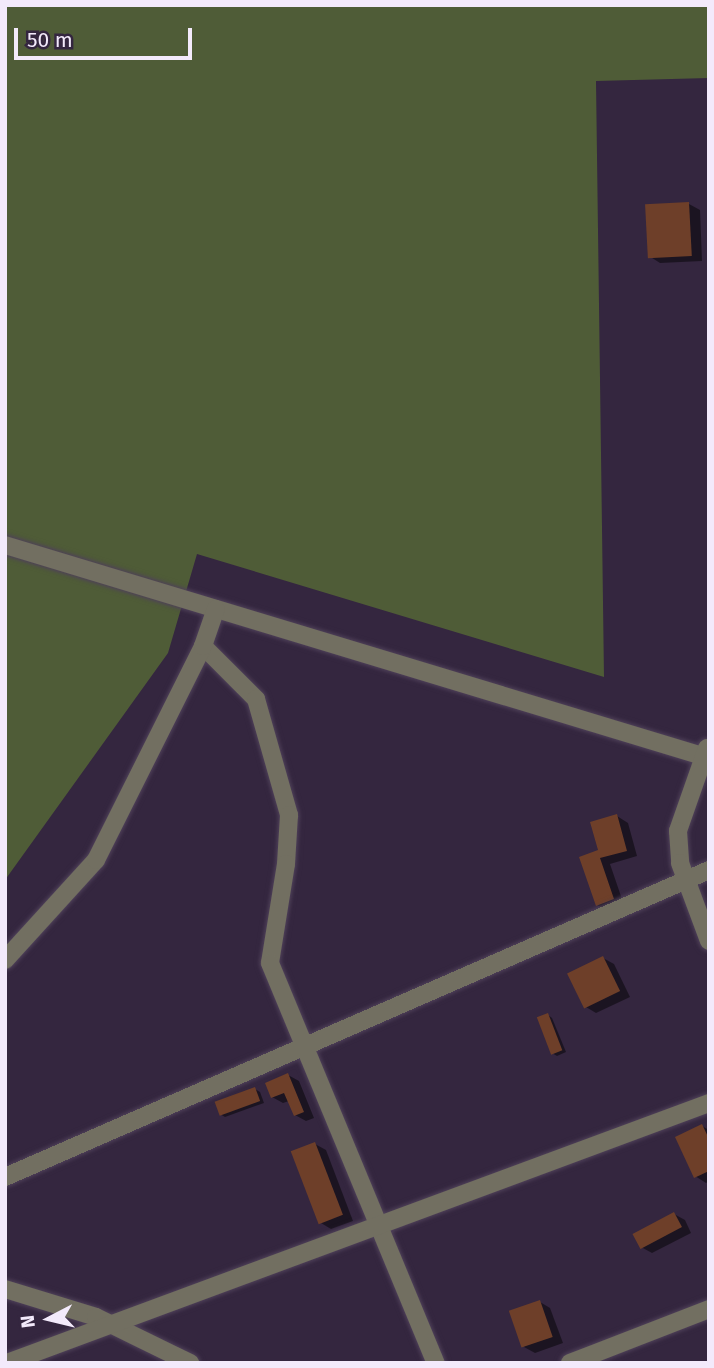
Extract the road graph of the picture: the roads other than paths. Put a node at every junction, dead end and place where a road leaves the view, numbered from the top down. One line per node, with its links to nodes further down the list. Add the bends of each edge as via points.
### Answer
1 (5, 545): 2 (street)
2 (216, 608): 3 (street); 4 (street)
3 (203, 646): 8 (street, via 96,860); 9 (street, via 256,699 289,815 270,963)
4 (707, 753): 6 (street, via 678,831)
5 (709, 870): 6 (street)
6 (686, 880): 7 (street); 9 (street)
7 (709, 941)
8 (5, 960)
9 (305, 1046): 11 (street); 12 (street)
10 (709, 1103): 12 (street)
11 (5, 1177)
12 (380, 1225): 15 (street); 18 (street)
13 (5, 1289): 15 (street)
14 (709, 1309): 19 (street)
15 (113, 1325): 16 (street); 17 (street)
16 (7, 1363)
17 (190, 1363)
18 (436, 1363)
19 (570, 1363)

